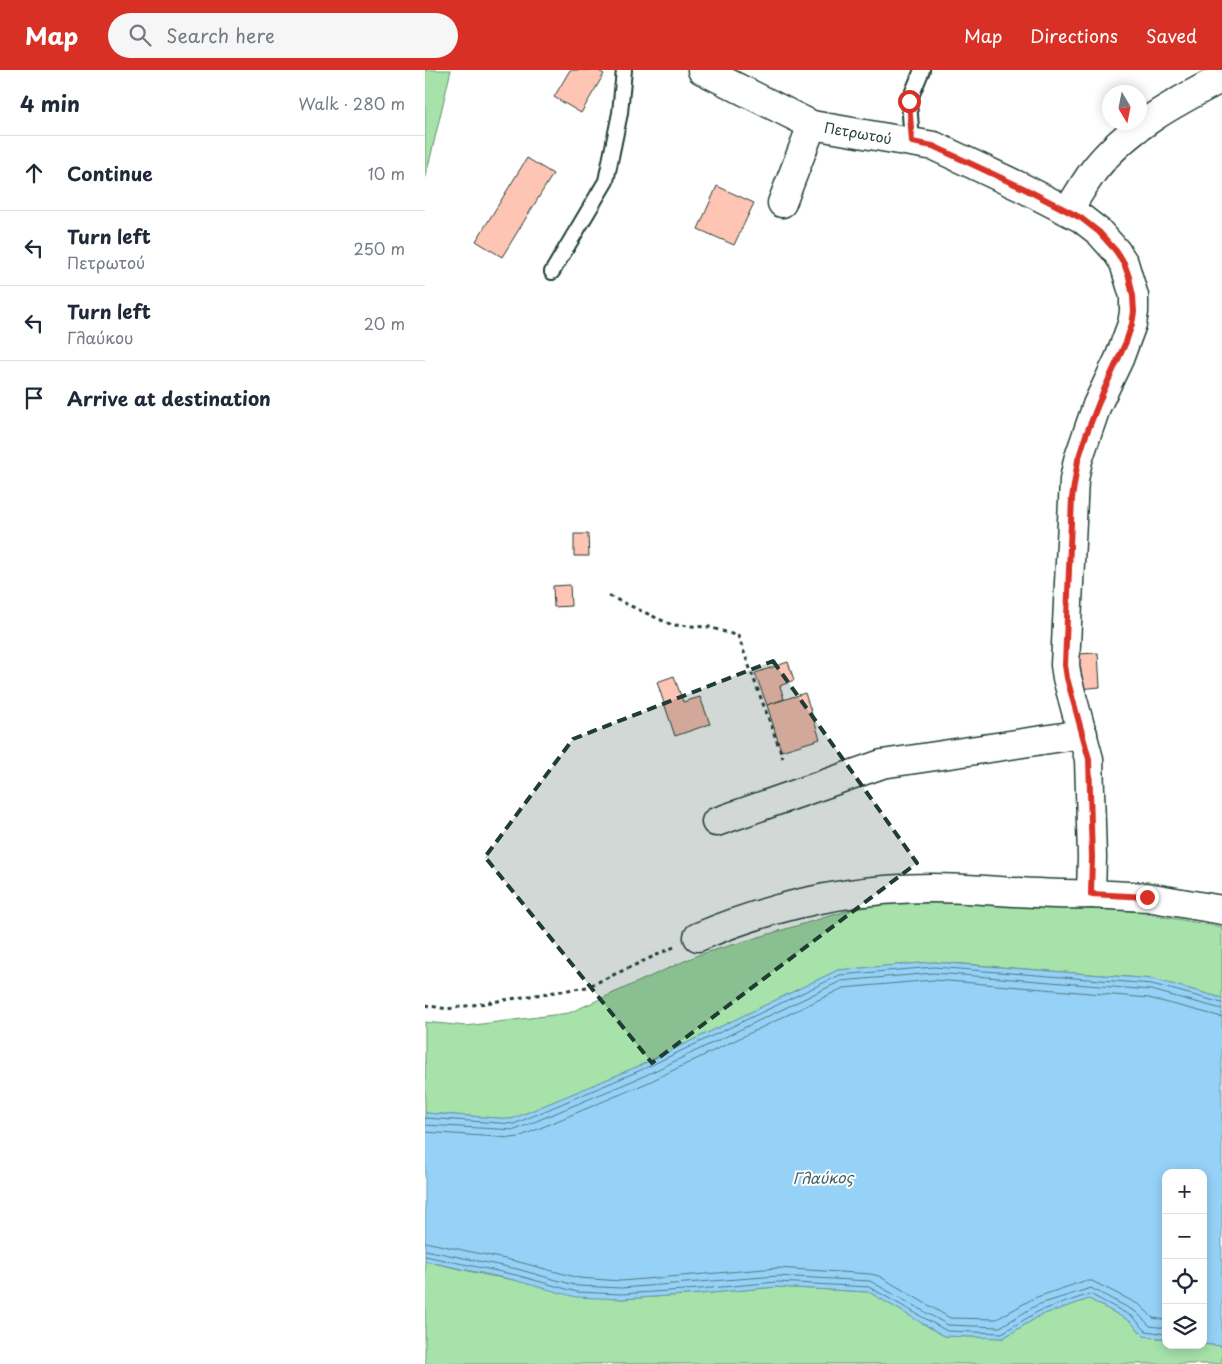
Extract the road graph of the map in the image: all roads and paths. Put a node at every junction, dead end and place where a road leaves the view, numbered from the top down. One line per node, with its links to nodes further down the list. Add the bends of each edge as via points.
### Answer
1 (624, 70): 9 (lane, via 620,113 606,181)
2 (701, 70): 5 (street, Πετρωτού)
3 (922, 70): 6 (lane, via 909,101)
4 (1222, 78): 8 (street, via 1172,105 1128,135 1096,168)
5 (812, 124): 6 (street, Πετρωτού); 7 (street)
6 (912, 142): 8 (street, Πετρωτού, via 933,146)
7 (782, 203)
8 (1068, 210): 11 (street, Πετρωτού, via 1099,232 1124,263 1134,312 1126,342 1086,435 1074,480 1065,651 1067,678)
9 (552, 272)
10 (609, 596): 12 (path, via 672,625 709,627 738,636)
11 (1083, 734): 13 (street, via 882,764); 14 (street, Πετρωτού, via 1090,774)
12 (783, 758)
13 (716, 822)
14 (1091, 894): 15 (street, via 1147,897); 16 (street, via 933,888 861,893 769,910)
15 (1222, 910)
16 (698, 937): 17 (path, via 587,987 447,1009)
17 (425, 1005)

